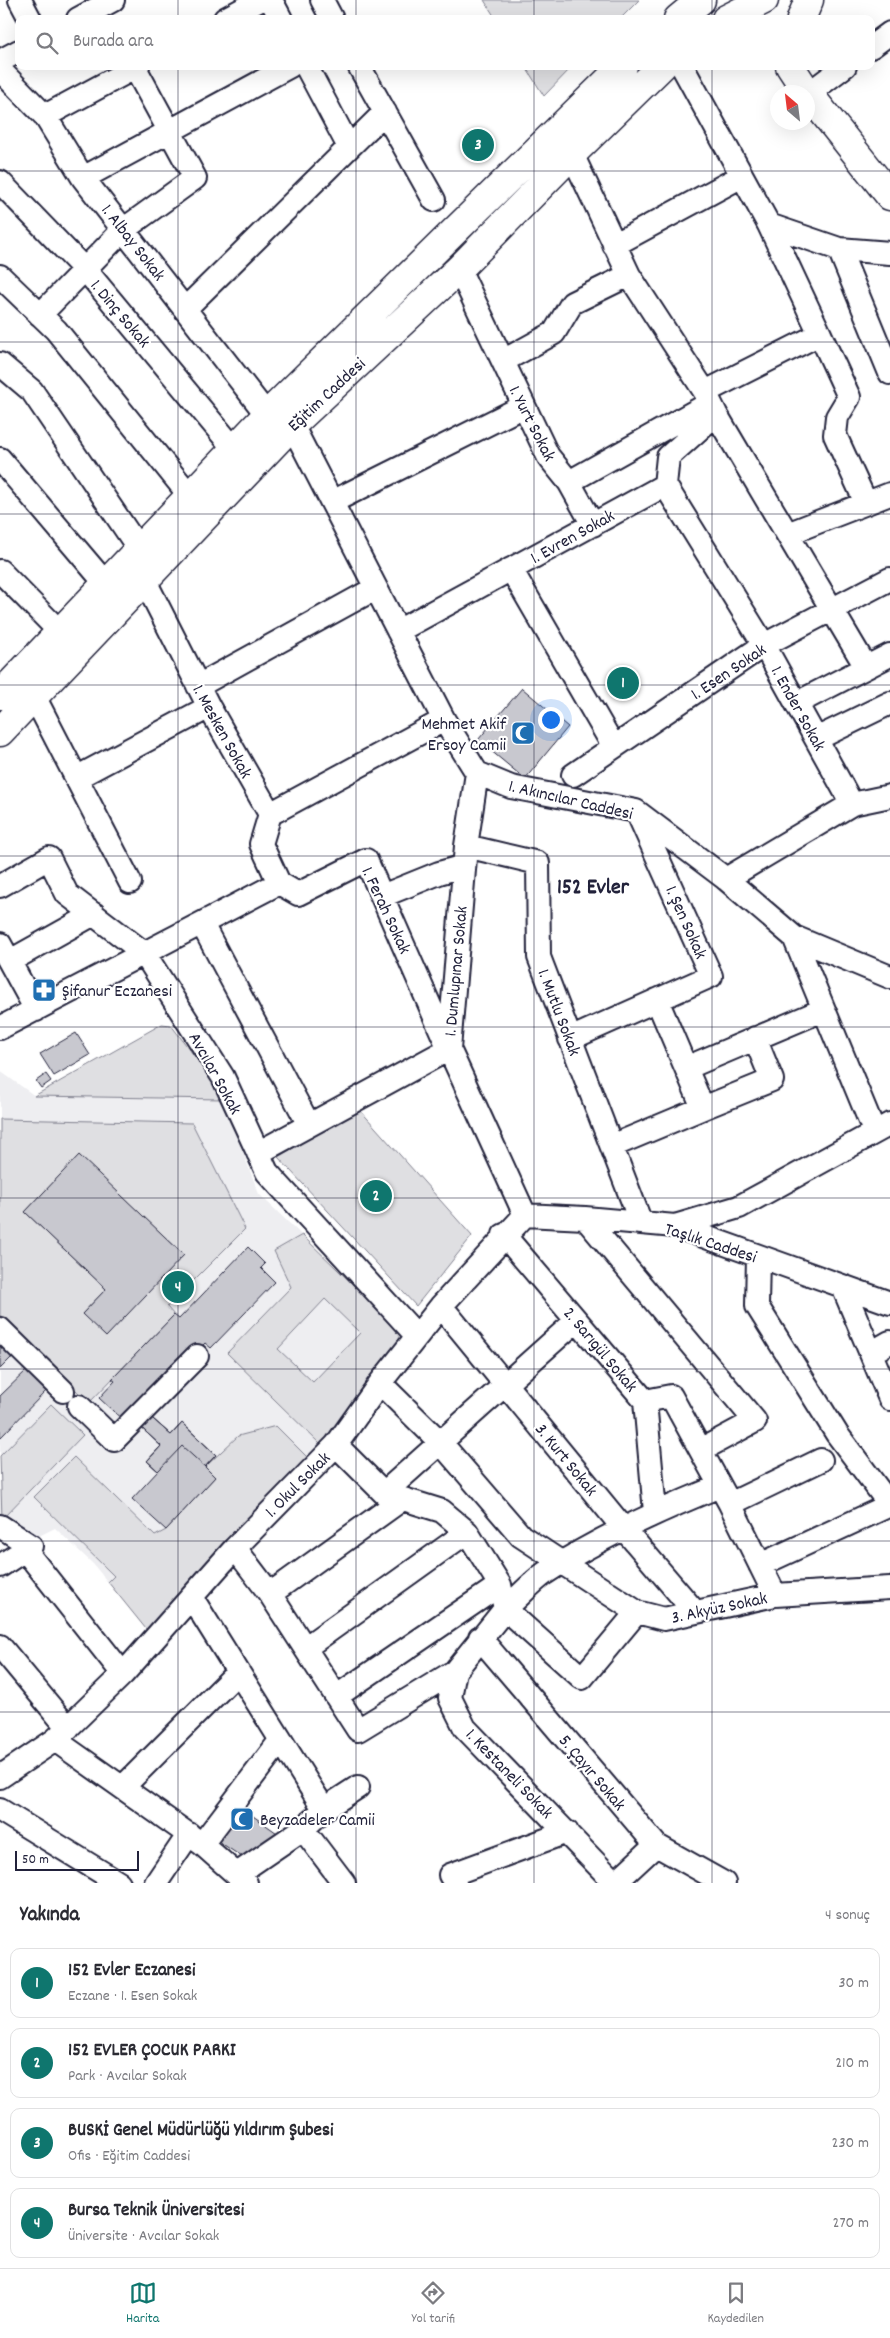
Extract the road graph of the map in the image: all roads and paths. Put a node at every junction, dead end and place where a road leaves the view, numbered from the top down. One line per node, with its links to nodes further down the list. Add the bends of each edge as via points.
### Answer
1 (20, 0): 11 (street)
2 (260, 0): 13 (street)
3 (271, 0): 14 (street)
4 (322, 0): 15 (street)
5 (679, 0): 16 (main road)
6 (701, 0): 17 (main road)
7 (809, 0): 18 (main road)
8 (762, 5): 10 (main road)
9 (105, 6): 12 (street)
10 (728, 13)
11 (28, 15)
12 (86, 15)
13 (232, 15)
14 (279, 15)
15 (330, 15)
16 (670, 15)
17 (683, 15)
18 (803, 15)
19 (15, 53): 20 (street)
20 (0, 61)
21 (0, 70): 34 (street, 1. Albay Sokak)
22 (130, 70): 34 (street)
23 (138, 70): 35 (street)
24 (283, 70): 35 (street)
25 (308, 70): 36 (street)
26 (361, 70): 33 (street)
27 (618, 70): 60 (main road, Eğitim Caddesi)
28 (658, 70): 37 (main road, Eğitim Caddesi)
29 (684, 70): 38 (street)
30 (777, 70): 32 (main road)
31 (831, 70): 32 (street)
32 (798, 79): 41 (main road)
33 (385, 112): 36 (street); 42 (street)
34 (45, 116): 39 (street, 1. Albay Sokak)
35 (170, 131): 39 (street); 44 (street, via 195,178)
36 (349, 147): 52 (street)
37 (572, 154): 45 (street); 49 (main road, Eğitim Caddesi)
38 (742, 176): 43 (street); 45 (street)
39 (83, 178): 44 (street, 1. Albay Sokak)
40 (0, 182): 48 (street, 1. Dinç Sokak)
41 (890, 196)
42 (434, 200)
43 (769, 224): 46 (street); 54 (street)
44 (124, 230): 48 (street); 52 (street, 1. Albay Sokak)
45 (614, 245): 50 (street)
46 (839, 249): 47 (street); 57 (street)
47 (890, 252)
48 (84, 269): 53 (street); 61 (street, 1. Dinç Sokak)
49 (458, 269): 55 (street, 1. Yurt Sokak); 60 (main road, Eğitim Caddesi)
50 (629, 275): 55 (street, via 572,303 554,333); 58 (street)
51 (0, 276): 53 (street)
52 (186, 308): 60 (street, 1. Albay Sokak)
53 (40, 314): 66 (street)
54 (820, 334): 58 (street); 68 (street, via 849,397 837,418 835,435)
55 (503, 361): 59 (street, 1. Yurt Sokak)
56 (3, 372): 71 (street, via 32,391)
57 (890, 373)
58 (711, 403): 63 (street); 64 (street, via 668,457); 70 (street)
59 (524, 406): 63 (street, 1. Yurt Sokak, via 548,456); 67 (street)
60 (280, 420): 61 (main road, Eğitim Caddesi); 67 (street); 75 (main road, Eğitim Caddesi)
61 (235, 450): 66 (main road, Eğitim Caddesi)
62 (0, 459): 76 (street)
63 (569, 482): 69 (street, 1. Yurt Sokak)
64 (665, 485): 69 (street, 1. Evren Sokak); 81 (street, 1. Ender Sokak)
65 (890, 494): 68 (street)
66 (190, 496): 71 (main road, Eğitim Caddesi)
67 (332, 502): 77 (street)
68 (866, 503): 70 (street)
69 (593, 525): 72 (street, 1. Evren Sokak)
70 (787, 534): 78 (street)
71 (139, 549): 76 (main road, Eğitim Caddesi)
72 (512, 569): 79 (street, 1. Evren Sokak); 93 (street)
73 (0, 571): 80 (street)
74 (890, 579): 78 (street, 1. Esen Sokak)
75 (144, 581): 84 (street, 1. Mesken Sokak); 86 (main road, Eğitim Caddesi)
76 (106, 584): 80 (main road, Eğitim Caddesi)
77 (376, 588): 79 (street); 84 (street)
78 (832, 610): 81 (street, 1. Esen Sokak); 83 (street)
79 (398, 630): 90 (street)
80 (61, 633): 85 (main road, Eğitim Caddesi)
81 (764, 646): 87 (street, 1. Ender Sokak); 93 (street, 1. Esen Sokak)
82 (890, 655): 83 (street)
83 (866, 668): 87 (street)
84 (198, 686): 89 (street, 1. Mesken Sokak)
85 (2, 689)
86 (34, 696): 91 (main road, Eğitim Caddesi); 96 (street)
87 (797, 703): 92 (street, 1. Ender Sokak)
88 (890, 703): 92 (street)
89 (209, 707): 96 (street); 100 (street, 1. Mesken Sokak)
90 (444, 720): 94 (street); 100 (street)
91 (0, 732)
92 (816, 739): 98 (street, 1. Ender Sokak)
93 (614, 747): 95 (street, 1. Esen Sokak)
94 (477, 773): 99 (street, 1. Akıncılar Caddesi, via 511,787); 101 (street, 1. Dumlupınar Sokak)
95 (573, 775)
96 (76, 778): 103 (street)
97 (890, 796): 98 (street)
98 (852, 804): 102 (street)
99 (636, 811): 102 (street, 1. Akıncılar Caddesi); 113 (street, 1. Şen Sokak, via 711,976)
100 (270, 814): 104 (street, via 261,844)
101 (465, 856): 106 (street, via 439,873); 118 (street, 1. Mutlu Sokak, via 538,863 539,957); 119 (street, 1. Dumlupınar Sokak)
102 (726, 879): 109 (street, 1. Akıncılar Caddesi)
103 (130, 882)
104 (279, 883): 106 (street, 1. Ferah Sokak, via 298,894 366,860); 108 (street)
105 (0, 886): 107 (street, Avcılar Sokak, via 49,858 67,894)
106 (382, 896): 119 (street, 1. Ferah Sokak)
107 (94, 914): 110 (street); 111 (street, Avcılar Sokak)
108 (202, 924): 111 (street); 122 (street)
109 (794, 937): 112 (street, 1. Akıncılar Caddesi); 115 (street)
110 (5, 953): 114 (street)
111 (144, 953): 114 (street); 125 (street, Avcılar Sokak, via 223,1078)
112 (890, 976)
113 (657, 1000): 118 (street, 1. Şen Sokak); 120 (street)
114 (36, 1010): 116 (street)
115 (823, 1010): 117 (street); 123 (street)
116 (0, 1028)
117 (755, 1038): 120 (street); 121 (street, via 772,1080)
118 (570, 1039): 124 (street, 1. Mutlu Sokak)
119 (449, 1049): 122 (street); 126 (street, 1. Dumlupınar Sokak)
120 (686, 1068): 121 (street)
121 (703, 1108): 124 (street)
122 (309, 1125): 125 (street)
123 (882, 1128): 129 (street, via 738,1207)
124 (612, 1146): 128 (street, 1. Mutlu Sokak)
125 (258, 1153): 137 (street, Avcılar Sokak, via 267,1172)
126 (525, 1215): 127 (street, Taşlık Caddesi); 130 (street, 1. Okul Sokak)
127 (586, 1218): 128 (street, Taşlık Caddesi); 147 (street, via 755,1421)
128 (641, 1223): 129 (street, Taşlık Caddesi)
129 (676, 1226): 131 (street, Taşlık Caddesi)
130 (504, 1235): 134 (street, 1. Okul Sokak); 135 (street, 2. Sarıgül Sokak)
131 (758, 1256): 132 (street, Taşlık Caddesi); 151 (street, via 757,1306 837,1434)
132 (843, 1287): 133 (street, Taşlık Caddesi); 139 (street)
133 (890, 1303)
134 (441, 1306): 137 (street, 1. Okul Sokak); 142 (street, 3. Kurt Sokak)
135 (576, 1321): 142 (street); 144 (street, 2. Sarıgül Sokak)
136 (0, 1329): 140 (street, via 114,1440)
137 (417, 1336): 141 (street, 1. Okul Sokak)
138 (890, 1342): 139 (street)
139 (871, 1353): 143 (street)
140 (197, 1356)
141 (380, 1383): 145 (street, 3. Akyüz Sokak); 146 (street, 1. Okul Sokak)
142 (506, 1384): 145 (street); 154 (street, 3. Kurt Sokak)
143 (890, 1399)
144 (645, 1401): 147 (street, via 671,1396); 152 (street, 2. Sarıgül Sokak)
145 (441, 1444): 150 (street); 158 (street, 3. Akyüz Sokak, via 521,1536)
146 (336, 1445): 150 (street); 157 (street, 1. Okul Sokak)
147 (701, 1450): 149 (street)
148 (820, 1460): 149 (street, 1. Kestaneli Sokak)
149 (725, 1495): 152 (street, 1. Kestaneli Sokak); 160 (street)
150 (393, 1497): 155 (street, via 442,1511); 163 (street)
151 (890, 1505): 160 (street)
152 (654, 1512): 154 (street, 1. Kestaneli Sokak)
153 (0, 1526): 156 (street)
154 (624, 1529): 158 (street, 1. Kestaneli Sokak); 168 (street, 3. Kurt Sokak)
155 (466, 1532): 161 (street); 171 (street)
156 (28, 1548): 159 (street); 174 (street)
157 (235, 1548): 163 (street); 165 (street, 1. Okul Sokak)
158 (562, 1563): 166 (street, 1. Kestaneli Sokak, via 543,1574); 167 (street, 3. Akyüz Sokak)
159 (0, 1566)
160 (760, 1566): 164 (street)
161 (500, 1585): 166 (street); 175 (street)
162 (890, 1588): 164 (street, 3. Akyüz Sokak)
163 (270, 1594): 171 (street)
164 (775, 1595): 168 (street, 3. Akyüz Sokak)
165 (192, 1598): 173 (street); 174 (street, 1. Okul Sokak)
166 (505, 1609): 167 (street, via 582,1678); 169 (street, 1. Kestaneli Sokak)
167 (637, 1612): 168 (street, 3. Akyüz Sokak, via 664,1619)
168 (695, 1612)
169 (480, 1638): 172 (street, 1. Kestaneli Sokak); 186 (street, 5. Çayır Sokak)
170 (0, 1646): 176 (street)
171 (305, 1648): 175 (street)
172 (456, 1671): 175 (street, via 358,1730); 184 (street, 1. Kestaneli Sokak, via 450,1698 465,1728)
173 (237, 1673): 177 (street); 179 (street)
174 (124, 1674): 176 (street, 1. Okul Sokak)
175 (337, 1696)
176 (62, 1734): 178 (street, 1. Okul Sokak); 179 (street)
177 (280, 1741): 181 (street); 185 (street)
178 (1, 1772)
179 (123, 1787): 185 (street)
180 (358, 1787): 181 (street)
181 (324, 1808): 183 (street)
182 (0, 1810): 189 (street)
183 (303, 1829): 187 (street); 191 (street)
184 (567, 1832): 188 (street, 1. Kestaneli Sokak); 192 (street, via 450,1875)
185 (195, 1839): 187 (street); 190 (street)
186 (656, 1845): 188 (street); 193 (street, 5. Çayır Sokak)
187 (241, 1879)
188 (610, 1881)
189 (119, 1883)
190 (156, 1883)
191 (344, 1883)
192 (456, 1883)
193 (724, 1883)

